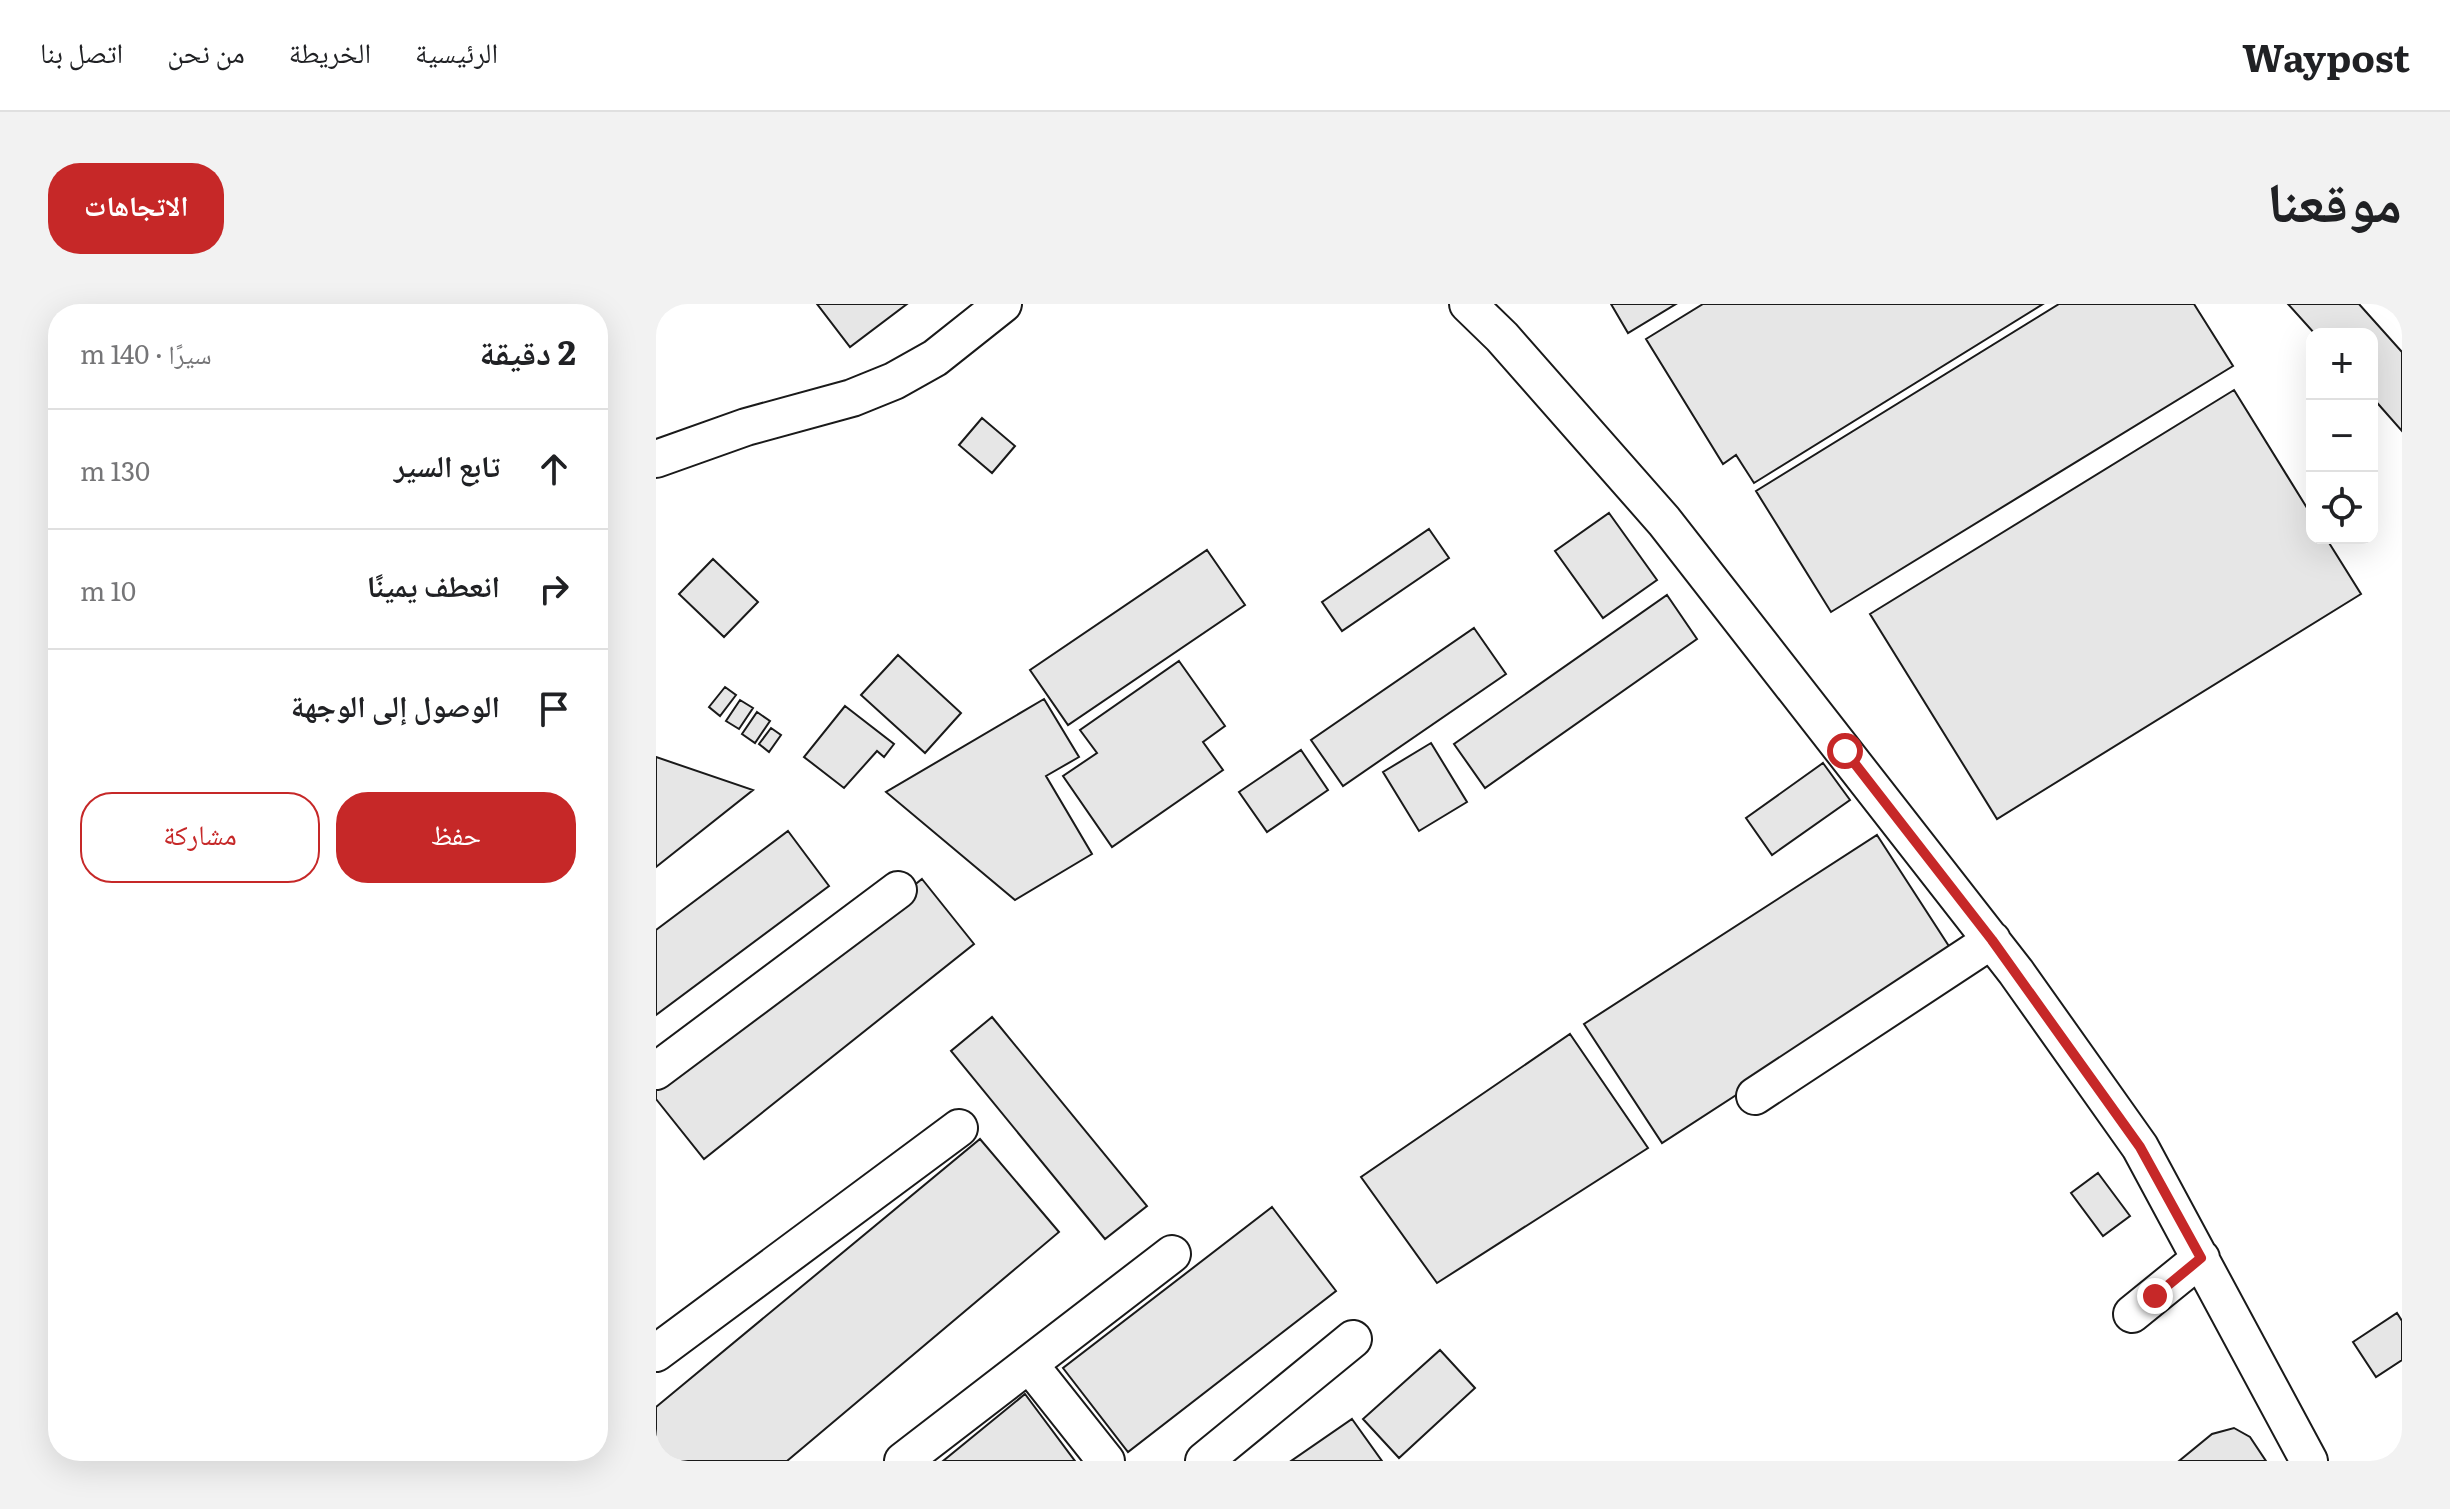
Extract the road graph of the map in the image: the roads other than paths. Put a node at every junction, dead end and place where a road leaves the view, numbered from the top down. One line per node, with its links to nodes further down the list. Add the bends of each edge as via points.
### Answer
1 (1003, 304): 3 (street, via 935,358 894,381)
2 (1468, 304): 5 (street, via 1664,521)
3 (656, 459)
4 (898, 890): 6 (street)
5 (1992, 940): 7 (street); 10 (street, via 2140,1147)
6 (656, 1071)
7 (1755, 1096)
8 (959, 1128): 13 (street)
9 (1172, 1254): 14 (street)
10 (2201, 1258): 11 (street); 18 (street)
11 (2132, 1314)
12 (1353, 1339): 17 (street)
13 (656, 1353)
14 (1029, 1364): 15 (street); 16 (street)
15 (903, 1461)
16 (1106, 1461)
17 (1204, 1461)
18 (2309, 1461)

